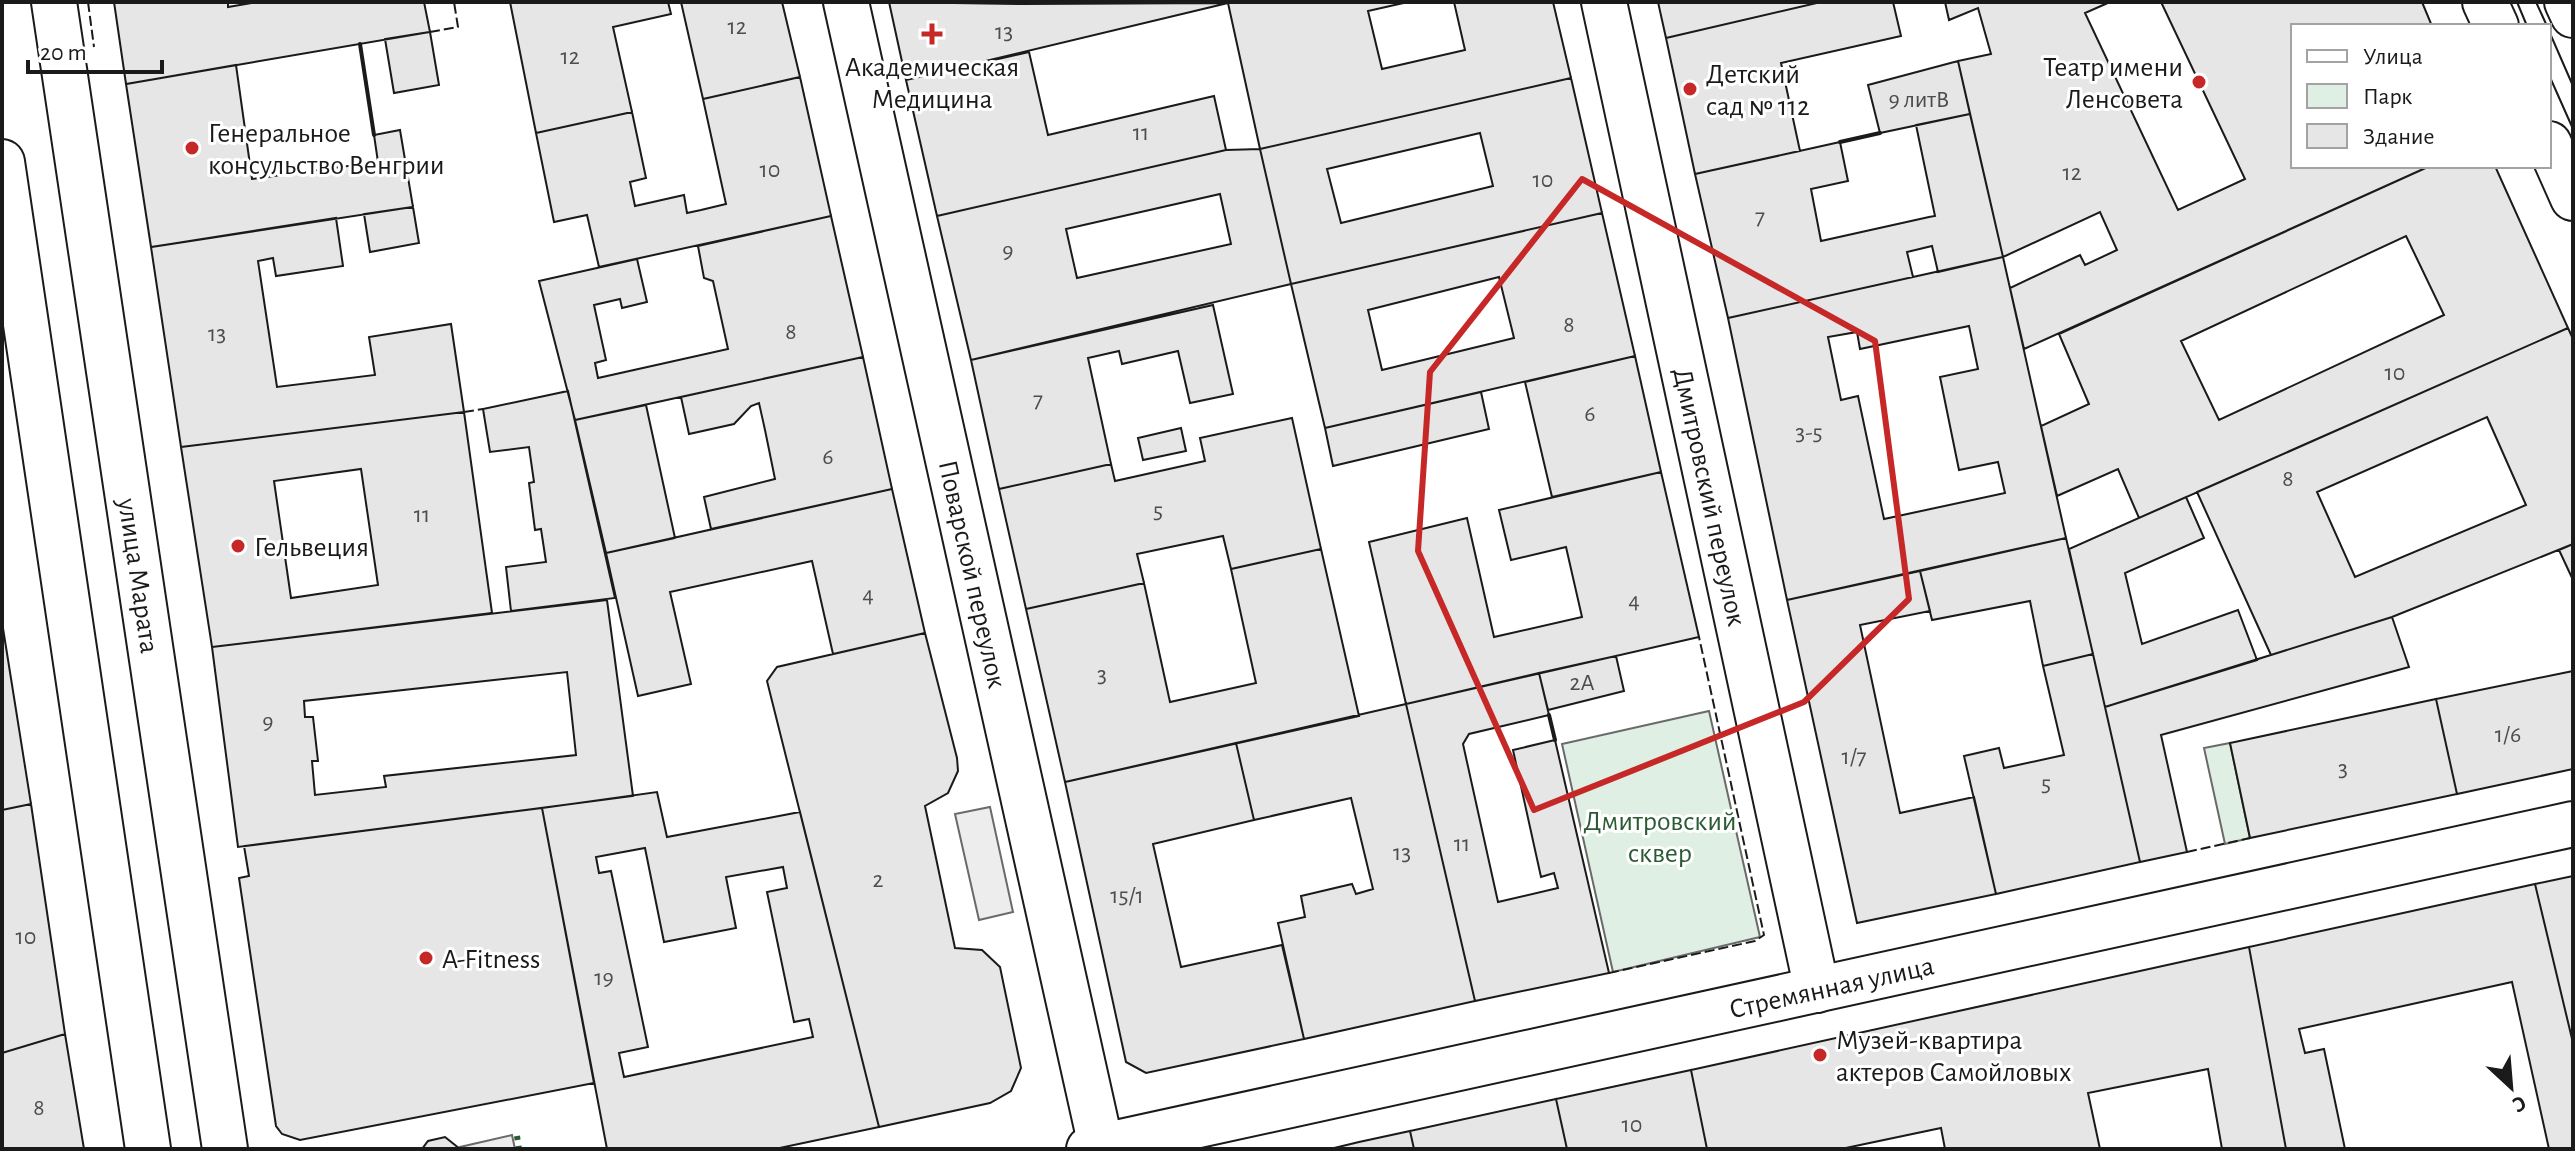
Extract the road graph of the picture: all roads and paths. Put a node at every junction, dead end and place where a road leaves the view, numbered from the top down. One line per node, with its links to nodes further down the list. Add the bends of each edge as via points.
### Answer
1 (54, 2): 15 (street, улица Марата)
2 (846, 2): 13 (street, Поварской переулок)
3 (1604, 2): 12 (street, Дмитровский переулок)
4 (2485, 2): 7 (street)
5 (2567, 2): 6 (street)
6 (2573, 15)
7 (2495, 24)
8 (2551, 148): 10 (street)
9 (2, 162): 14 (street)
10 (2573, 198)
11 (2573, 824): 12 (street, Стремянная улица)
12 (1817, 990): 13 (street, Стремянная улица)
13 (1095, 1148)
14 (148, 1149)
15 (225, 1149)

